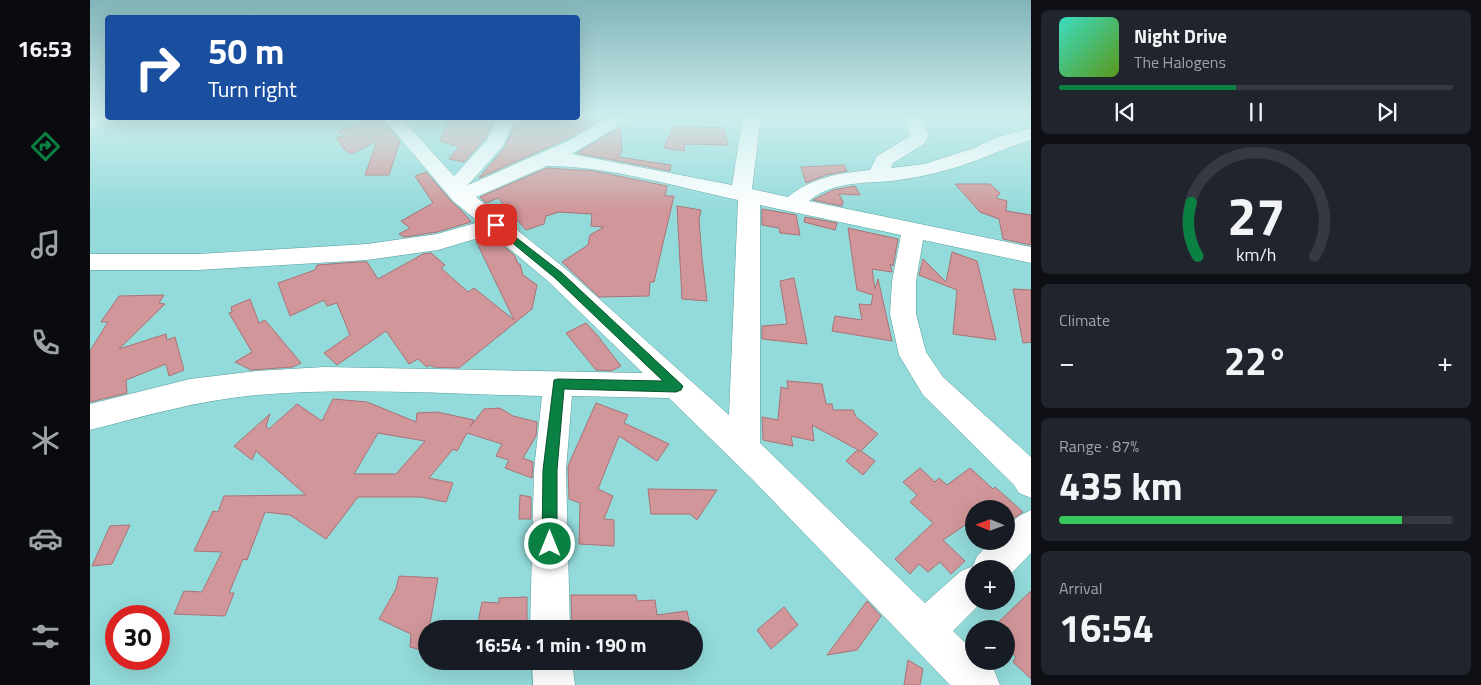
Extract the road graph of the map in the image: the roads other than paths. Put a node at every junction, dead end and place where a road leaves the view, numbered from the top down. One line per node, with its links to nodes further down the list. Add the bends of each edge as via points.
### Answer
1 (419, 148): 9 (street)
2 (491, 148): 9 (street)
3 (569, 148): 7 (street)
4 (749, 148): 10 (street)
5 (904, 148): 8 (street, via 884,160)
6 (989, 148): 8 (street, via 926,170)
7 (544, 160): 9 (street); 10 (street, via 573,160)
8 (878, 176): 11 (street, via 826,184 808,191)
9 (458, 192): 12 (street)
10 (745, 194): 11 (street); 19 (street)
11 (793, 204): 13 (street)
12 (496, 225): 15 (street, via 438,242 367,252 198,262); 17 (street, via 558,276)
13 (913, 230): 14 (street); 20 (street, via 904,281 903,314 913,355 933,386)
14 (1031, 255)
15 (90, 262)
16 (558, 384): 17 (street); 18 (street, via 324,379 266,383 190,392); 24 (street, via 550,470)
17 (676, 386): 19 (street)
18 (90, 417)
19 (744, 449): 25 (street)
20 (1031, 482)
21 (1031, 528): 22 (street)
22 (999, 560)
23 (965, 593): 25 (street)
24 (550, 620)
25 (926, 630): 28 (street)
26 (553, 670): 27 (street)
27 (554, 685)
28 (979, 685)

